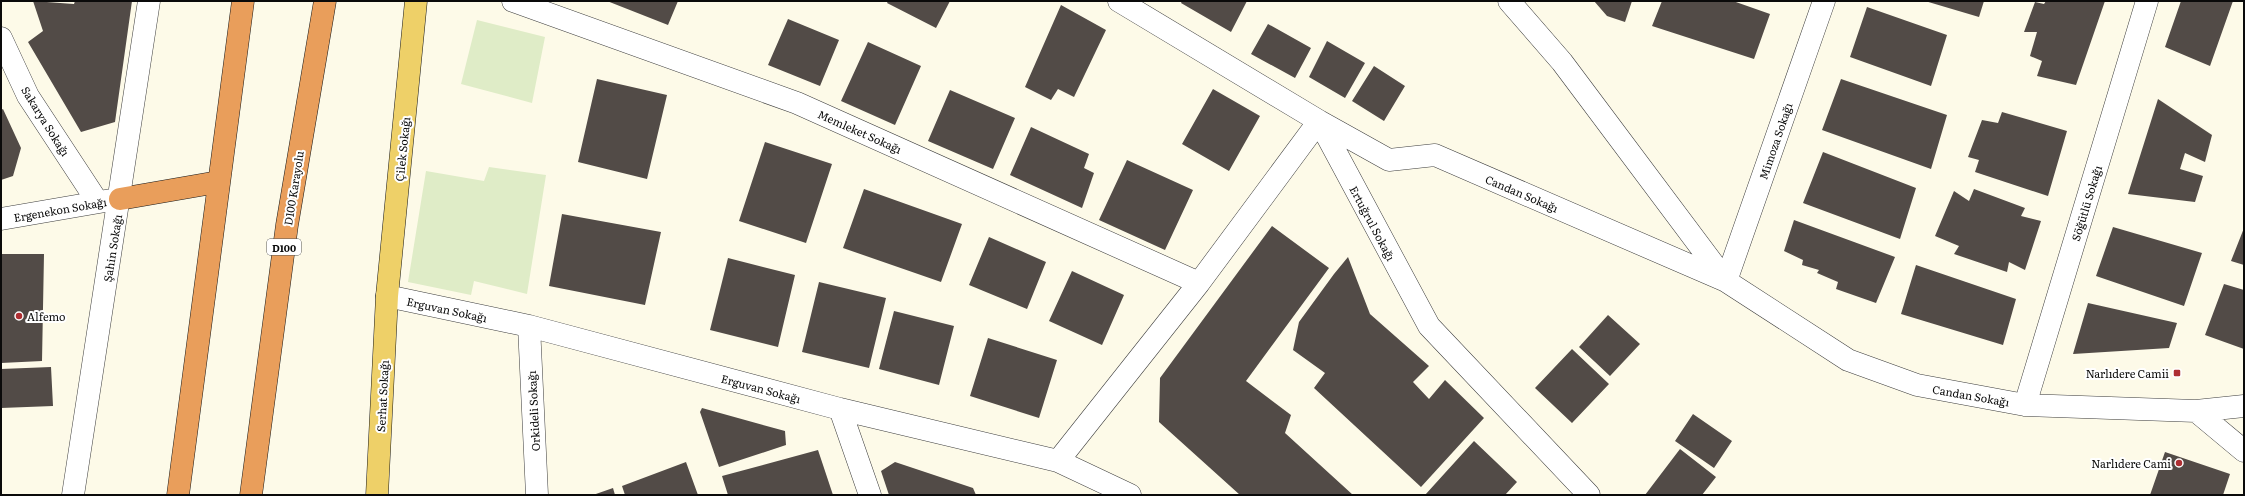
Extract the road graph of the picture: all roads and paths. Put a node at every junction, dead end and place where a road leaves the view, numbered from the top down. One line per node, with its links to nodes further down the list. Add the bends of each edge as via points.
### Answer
1 (149, 1): 13 (street, Şahin Sokağı)
2 (243, 1): 12 (highway)
3 (325, 1): 24 (highway, D100 Karayolu / D100, via 286,226)
4 (416, 1): 18 (main road, Çilek Sokağı)
5 (513, 1): 17 (street, Memleket Sokağı, via 797,104)
6 (1119, 1): 11 (street)
7 (1509, 1): 16 (street, Candan Sokağı, via 1562,62)
8 (1824, 1): 16 (street, Mimoza Sokağı)
9 (2147, 1): 20 (street, Söğütlü Sokağı)
10 (1, 38): 14 (street, Sakarya Sokağı, via 28,96)
11 (1319, 121): 16 (street, Candan Sokağı, via 1389,160 1435,155); 17 (street); 35 (street, Ertuğrul Sokağı, via 1429,326)
12 (218, 182): 13 (highway); 28 (highway)
13 (120, 198): 14 (street, Ergenekon Sokağı); 27 (street, Şahin Sokağı)
14 (97, 201): 15 (street, Ergenekon Sokağı)
15 (1, 219)
16 (1726, 281): 20 (street, Candan Sokağı, via 1848,360 1917,385)
17 (1199, 283): 26 (street)
18 (387, 296): 19 (street, Erguvan Sokağı); 31 (main road, Serhat Sokağı)
19 (529, 326): 22 (street, Erguvan Sokağı); 32 (street, Orkideli Sokağı)
20 (2025, 405): 23 (street, Candan Sokağı)
21 (2244, 406): 23 (street, Candan Sokağı)
22 (840, 409): 26 (street, Erguvan Sokağı); 33 (street)
23 (2196, 412): 25 (street)
24 (260, 433): 29 (highway, D100 Karayolu / D100); 30 (highway)
25 (2244, 451)
26 (1058, 462): 34 (street, Erguvan Sokağı)
27 (73, 495)
28 (178, 495)
29 (251, 495)
30 (257, 495)
31 (377, 495)
32 (537, 495)
33 (870, 495)
34 (1130, 495)
35 (1589, 495)

